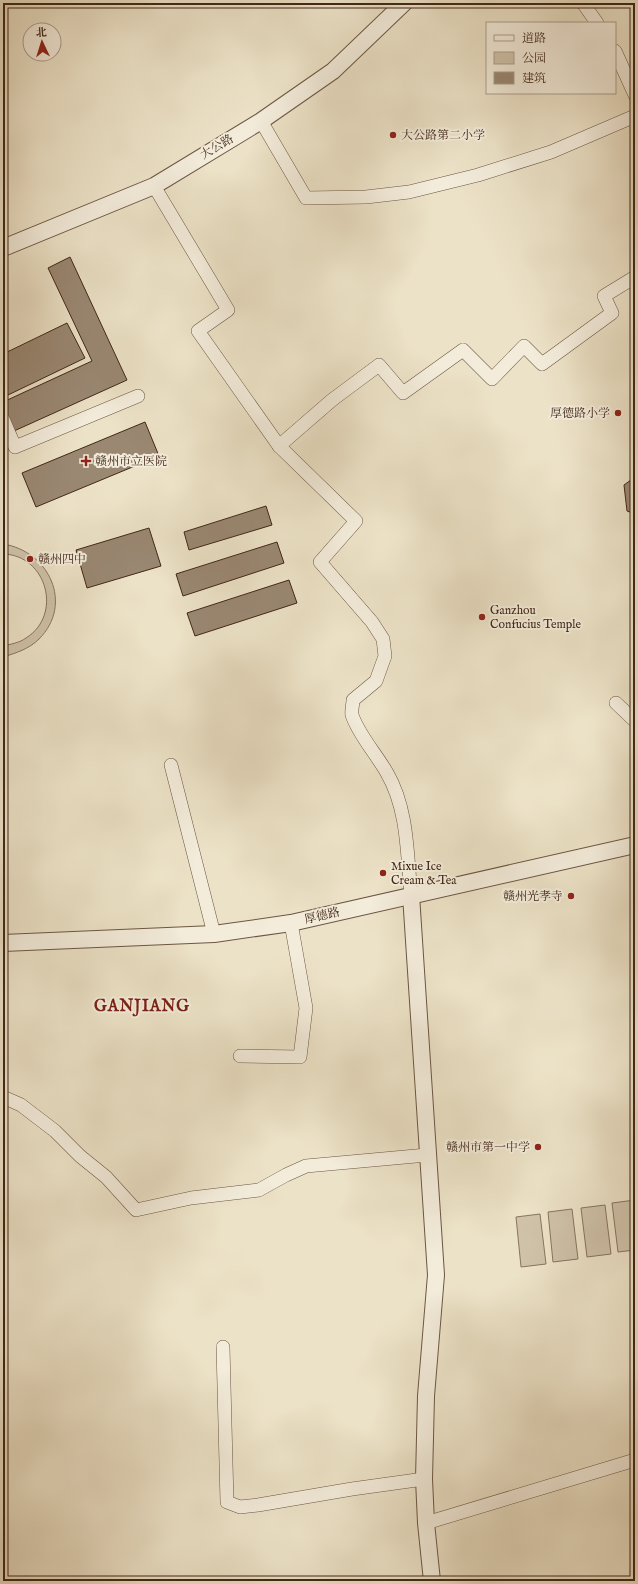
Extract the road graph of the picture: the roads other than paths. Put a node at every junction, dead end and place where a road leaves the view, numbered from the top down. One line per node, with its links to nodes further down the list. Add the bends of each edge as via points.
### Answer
1 (404, 3): 7 (street, 大公路, via 333,70)
2 (583, 3): 3 (street)
3 (596, 22)
4 (616, 53): 5 (street)
5 (635, 95)
6 (635, 116): 7 (street, via 551,152 478,175 409,192 366,197 306,198)
7 (261, 120): 8 (street, 大公路)
8 (154, 186): 9 (street, 大公路); 13 (street, via 228,310 198,331)
9 (3, 248)
10 (635, 277): 13 (street, via 604,296 612,313 542,364 524,346 492,379 463,350 403,392 379,365 332,400)
11 (138, 396): 12 (street, via 15,447)
12 (3, 419)
13 (279, 446): 18 (street, via 356,521 320,562 372,622 383,639 385,656 381,670 376,681 353,700 352,714 388,774 403,813)
14 (616, 703): 15 (street)
15 (635, 721)
16 (171, 765): 20 (street)
17 (635, 845): 18 (street, 厚德路)
18 (411, 895): 19 (street, 厚德路); 24 (street)
19 (291, 924): 20 (street, 厚德路); 22 (street, via 306,1008 300,1057)
20 (214, 934): 21 (street, 厚德路)
21 (3, 943)
22 (240, 1056)
23 (3, 1097): 24 (street, via 21,1105 55,1131 106,1177 136,1210 191,1198 259,1190 306,1166)
24 (427, 1155): 27 (street, via 436,1275 426,1396)
25 (223, 1348): 27 (street, via 227,1502 240,1506 258,1505)
26 (635, 1460): 28 (street)
27 (424, 1479): 28 (street)
28 (426, 1524): 29 (street)
29 (432, 1581)

